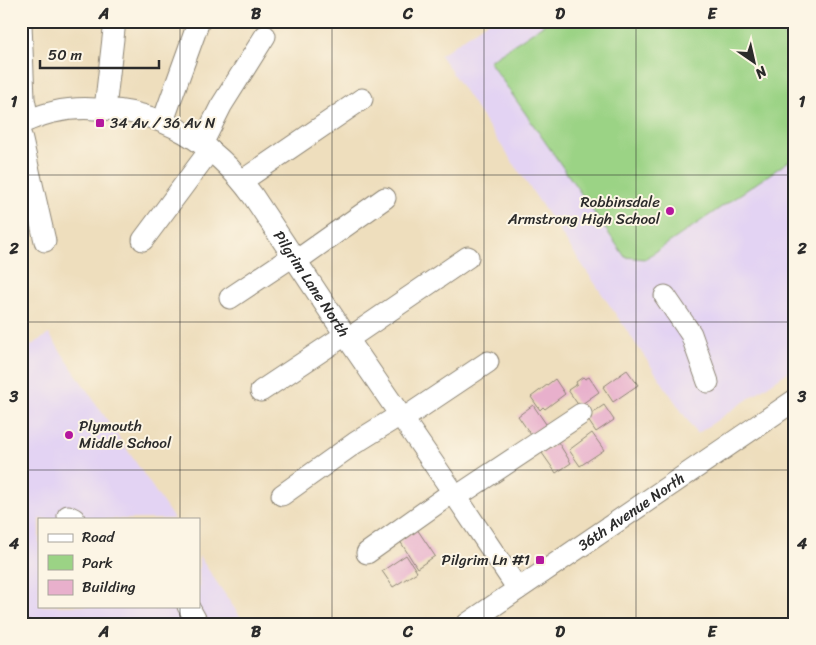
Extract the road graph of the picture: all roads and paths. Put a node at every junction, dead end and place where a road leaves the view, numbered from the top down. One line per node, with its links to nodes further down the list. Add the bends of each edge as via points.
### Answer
1 (115, 21): 6 (street)
2 (198, 21): 7 (street)
3 (21, 24): 8 (street)
4 (265, 36): 9 (street, via 221,106)
5 (362, 99): 10 (street)
6 (105, 109): 7 (street, Pilgrim Lane North, via 128,111); 8 (street, Pilgrim Lane North, via 54,112)
7 (163, 121): 9 (street, Pilgrim Lane North)
8 (24, 126): 13 (street)
9 (206, 147): 10 (street, Pilgrim Lane North); 12 (street)
10 (242, 180): 15 (street, Pilgrim Lane North)
11 (385, 198): 15 (street)
12 (142, 240)
13 (45, 241)
14 (468, 257): 18 (street)
15 (294, 258): 17 (street); 18 (street, Pilgrim Lane North)
16 (666, 296): 20 (street, via 691,334)
17 (230, 298)
18 (347, 337): 21 (street); 24 (street, Pilgrim Lane North)
19 (488, 362): 24 (street)
20 (708, 382)
21 (261, 391)
22 (795, 400): 28 (street, 36th Avenue North)
23 (581, 414): 25 (street)
24 (401, 417): 25 (street, Pilgrim Lane North); 26 (street, via 356,443)
25 (455, 494): 27 (street); 28 (street, Pilgrim Lane North)
26 (282, 495)
27 (367, 553)
28 (518, 589): 29 (street, 36th Avenue North)
29 (467, 624)

